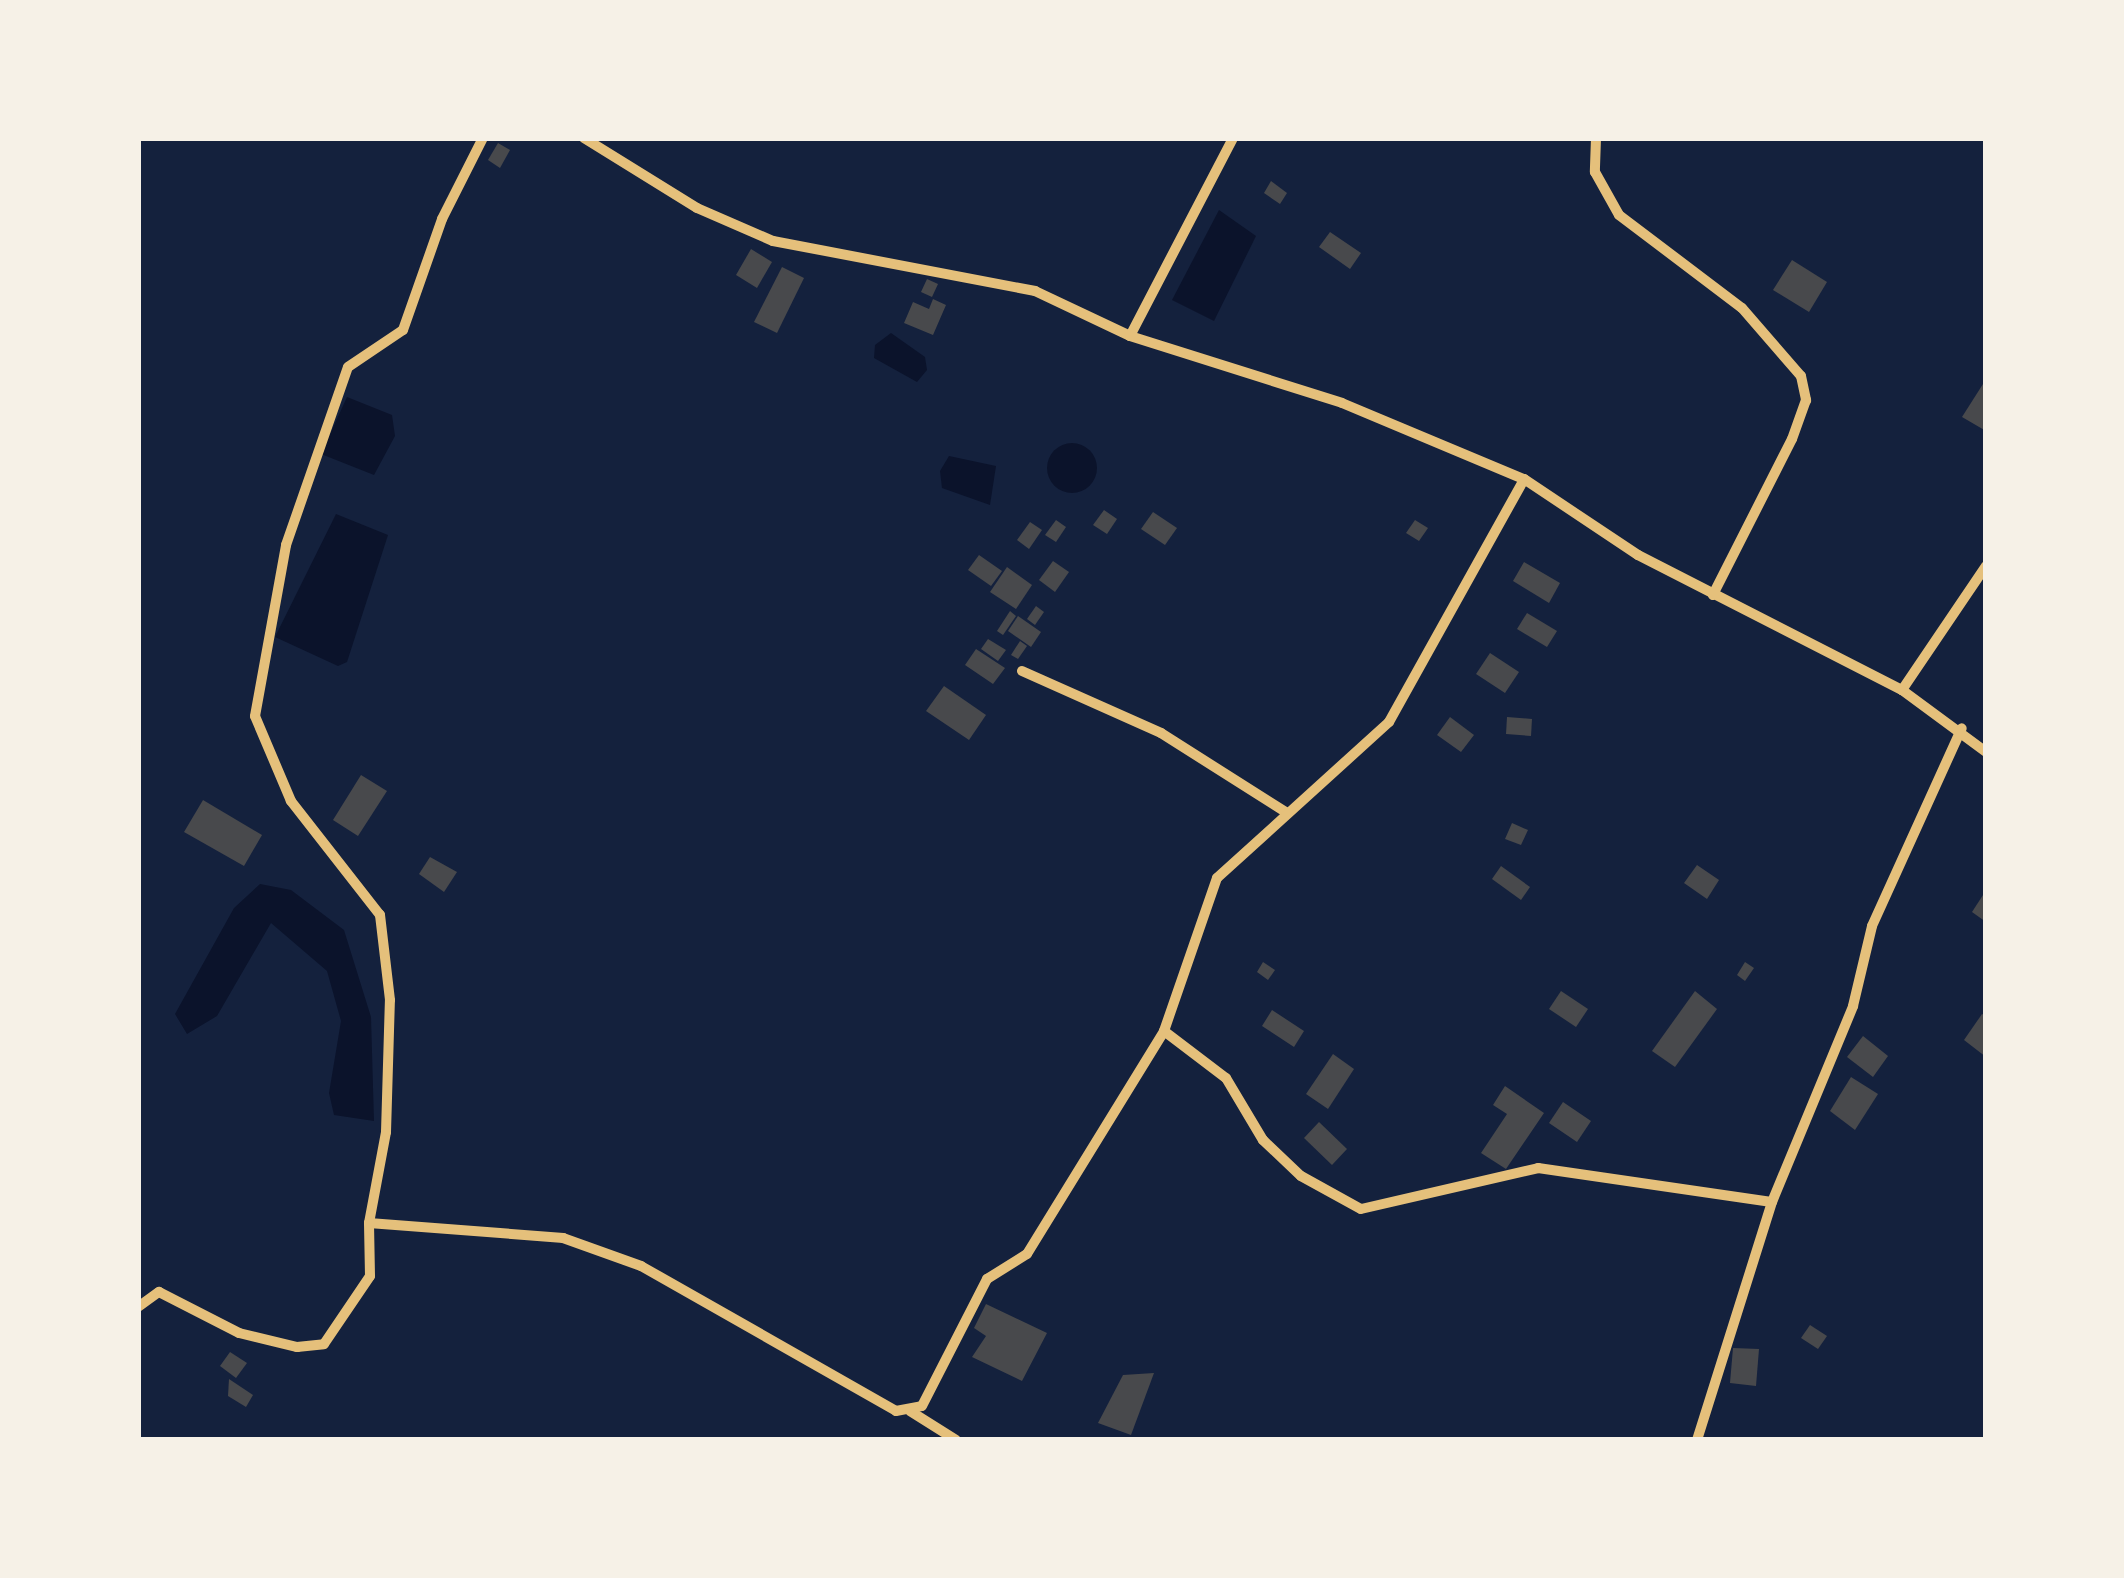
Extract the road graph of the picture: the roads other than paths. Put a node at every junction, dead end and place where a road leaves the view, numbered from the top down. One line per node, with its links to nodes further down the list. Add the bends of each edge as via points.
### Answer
1 (483, 138): 16 (street, via 442,219 403,330 348,367 286,544 255,716 292,802 380,916 390,1000 387,1110)
2 (584, 138): 5 (street, via 697,208 773,241 1035,291)
3 (1233, 138): 5 (street)
4 (1596, 138): 8 (street, via 1594,172 1618,215 1742,308 1802,376 1806,400 1792,439)
5 (1130, 336): 6 (street, via 1342,404)
6 (1524, 478): 8 (street); 13 (street, via 1389,722)
7 (1986, 566): 10 (street)
8 (1713, 595): 10 (street)
9 (1022, 671): 13 (street, via 1120,712)
10 (1902, 690): 11 (street)
11 (1962, 728): 12 (street); 15 (street, via 1911,829 1814,1113)
12 (1986, 752)
13 (1287, 813): 14 (street, via 1216,878)
14 (1164, 1031): 15 (street, via 1226,1078 1263,1140 1301,1176 1360,1209 1538,1168); 18 (street, via 1065,1200 1027,1254 987,1279 934,1390)
15 (1772, 1202): 20 (street)
16 (369, 1223): 17 (street, via 370,1276 324,1344 297,1347 239,1334 159,1292); 18 (street, via 563,1238 601,1250 759,1329 896,1411)
17 (138, 1307)
18 (910, 1411): 19 (street)
19 (956, 1440)
20 (1696, 1440)

